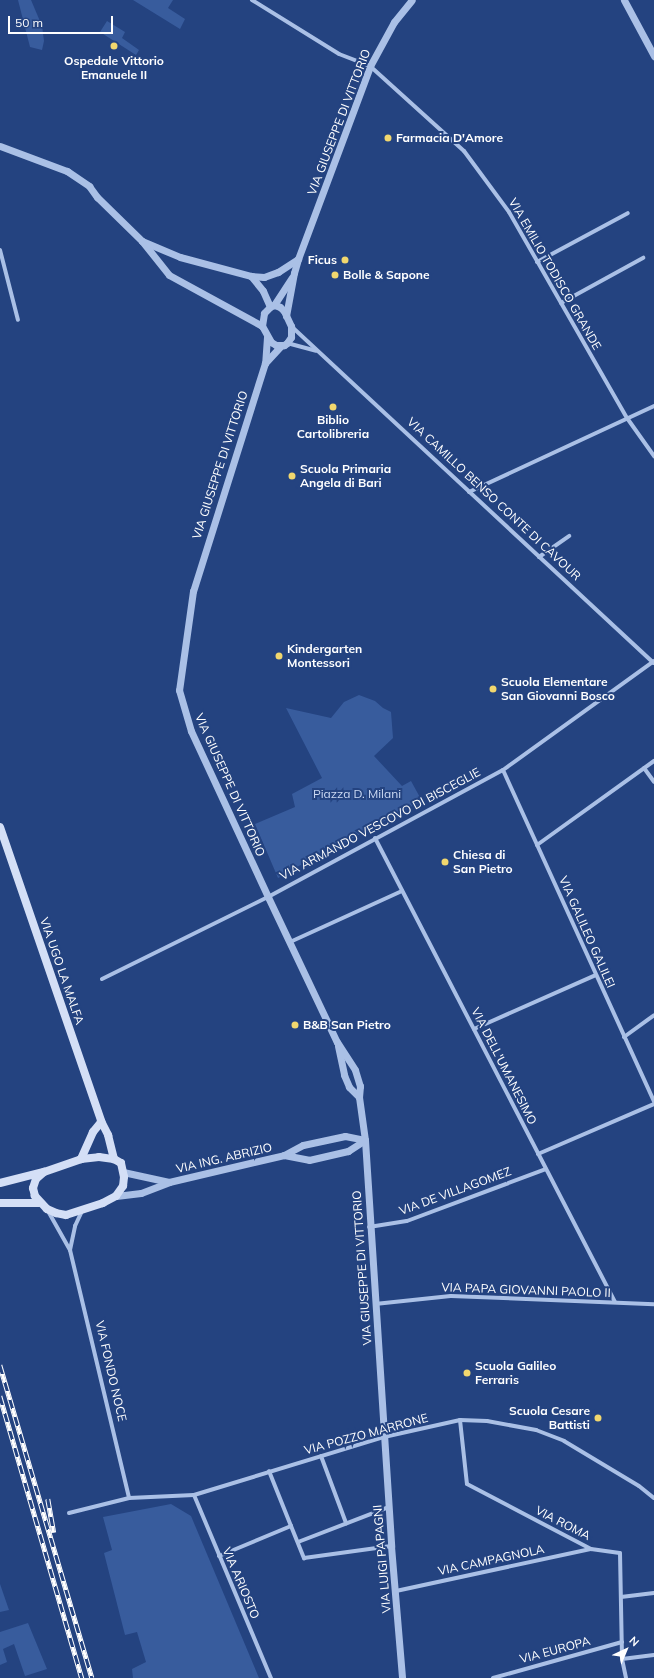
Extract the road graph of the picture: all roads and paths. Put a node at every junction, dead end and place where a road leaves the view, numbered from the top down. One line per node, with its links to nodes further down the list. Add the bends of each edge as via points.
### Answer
1 (252, 0): 5 (street, via 339,54)
2 (412, 0): 5 (street, VIA GIUSEPPE DI VITTORIO, via 394,22)
3 (624, 0): 4 (street)
4 (654, 56)
5 (370, 66): 11 (street, VIA GIUSEPPE DI VITTORIO); 12 (street, VIA EMILIO TODISCO GRANDE, via 464,151 509,212)
6 (0, 146): 8 (street, via 67,171 89,186)
7 (628, 213): 12 (street)
8 (142, 241): 14 (street, via 180,257); 19 (street, via 169,275)
9 (0, 250): 18 (street)
10 (643, 258): 15 (street)
11 (298, 259): 13 (street, VIA GIUSEPPE DI VITTORIO); 14 (street, via 278,272 264,277)
12 (538, 262): 15 (street, VIA EMILIO TODISCO GRANDE)
13 (294, 273): 16 (street, VIA GIUSEPPE DI VITTORIO); 17 (street, VIA GIUSEPPE DI VITTORIO)
14 (251, 276): 16 (street)
15 (561, 303): 26 (street, VIA EMILIO TODISCO GRANDE)
16 (272, 306): 17 (street, via 280,307); 19 (street, VIA GIUSEPPE DI VITTORIO, via 264,313)
17 (286, 316): 20 (street)
18 (18, 320)
19 (262, 326): 21 (street, VIA GIUSEPPE DI VITTORIO)
20 (291, 326): 22 (street, via 291,337); 23 (street, VIA CAMILLO BENSO CONTE DI CAVOUR)
21 (267, 337): 22 (street, via 271,342); 24 (street, VIA GIUSEPPE DI VITTORIO)
22 (284, 345): 23 (street, VIA CAMILLO BENSO CONTE DI CAVOUR); 24 (street, VIA GIUSEPPE DI VITTORIO)
23 (318, 352): 28 (street, VIA CAMILLO BENSO CONTE DI CAVOUR)
24 (265, 363): 40 (street, VIA GIUSEPPE DI VITTORIO, via 193,591 179,690 191,730)
25 (654, 406): 26 (street)
26 (627, 418): 27 (street, VIA EMILIO TODISCO GRANDE); 28 (street)
27 (654, 456)
28 (469, 492): 30 (street, VIA CAMILLO BENSO CONTE DI CAVOUR)
29 (569, 536): 30 (street)
30 (539, 557): 31 (street, VIA CAMILLO BENSO CONTE DI CAVOUR)
31 (654, 662): 34 (street, VIA ARMANDO VESCOVO DI BISCEGLIE)
32 (654, 761): 33 (street)
33 (644, 768): 35 (street); 38 (street)
34 (503, 770): 37 (street, VIA ARMANDO VESCOVO DI BISCEGLIE); 38 (street, VIA GALILEO GALILEI)
35 (654, 782)
36 (0, 827): 50 (main road, VIA UGO LA MALFA)
37 (375, 838): 39 (street, VIA DELL'UMANESIMO); 40 (street, VIA ARMANDO VESCOVO DI BISCEGLIE)
38 (537, 844): 42 (street, VIA GALILEO GALILEI)
39 (402, 891): 41 (street); 45 (street, VIA DELL'UMANESIMO)
40 (268, 897): 41 (street, VIA GIUSEPPE DI VITTORIO); 43 (street, VIA ARMANDO VESCOVO DI BISCEGLIE)
41 (290, 942): 47 (street, VIA GIUSEPPE DI VITTORIO)
42 (596, 975): 45 (street); 46 (street, VIA GALILEO GALILEI)
43 (102, 979)
44 (654, 1015): 46 (street)
45 (474, 1029): 52 (street, VIA DELL'UMANESIMO)
46 (624, 1037): 49 (street, VIA GALILEO GALILEI)
47 (337, 1042): 48 (street, VIA GIUSEPPE DI VITTORIO, via 344,1075 349,1087); 48 (street, VIA GIUSEPPE DI VITTORIO, via 355,1070 360,1086)
48 (358, 1097): 51 (street, VIA GIUSEPPE DI VITTORIO)
49 (654, 1103): 52 (street)
50 (101, 1122): 54 (main road, via 93,1132); 55 (main road, VIA UGO LA MALFA, via 108,1135)
51 (365, 1140): 53 (street, VIA ING. ABRIZIO, via 346,1136 303,1145); 53 (street, VIA ING. ABRIZIO, via 348,1150 309,1160); 66 (street, VIA GIUSEPPE DI VITTORIO)
52 (538, 1154): 56 (street, VIA DELL'UMANESIMO)
53 (284, 1155): 59 (street, VIA ING. ABRIZIO)
54 (81, 1159): 55 (main road); 57 (main road)
55 (114, 1159): 58 (main road, via 121,1163)
56 (546, 1169): 66 (street, VIA DE VILLAGOMEZ, via 407,1221); 68 (street, VIA DELL'UMANESIMO)
57 (44, 1172): 60 (main road); 63 (main road, via 36,1179 33,1188)
58 (123, 1172): 59 (street, VIA ING. ABRIZIO); 61 (main road, via 123,1186)
59 (169, 1182): 61 (street, VIA ING. ABRIZIO, via 141,1193)
60 (0, 1183)
61 (116, 1196): 65 (main road)
62 (0, 1203): 63 (main road)
63 (39, 1203): 64 (main road)
64 (47, 1209): 65 (main road, via 66,1215); 67 (street, VIA FONDO NOCE)
65 (83, 1209): 67 (street, VIA FONDO NOCE, via 75,1226)
66 (369, 1227): 69 (street, VIA GIUSEPPE DI VITTORIO)
67 (70, 1250): 76 (street, VIA FONDO NOCE)
68 (615, 1302): 69 (street, VIA PAPA GIOVANNI PAOLO II, via 451,1296); 70 (street, VIA PAPA GIOVANNI PAOLO II)
69 (375, 1304): 72 (street, VIA GIUSEPPE DI VITTORIO)
70 (654, 1304)
71 (460, 1420): 72 (street, VIA POZZO MARRONE); 77 (street, VIA POZZO MARRONE, via 487,1421 536,1430 564,1441); 84 (street, VIA ROMA, via 467,1484)
72 (384, 1438): 73 (street, VIA POZZO MARRONE); 78 (street, VIA LUIGI PAPAGNI)
73 (321, 1456): 74 (street, VIA POZZO MARRONE); 80 (street)
74 (269, 1472): 75 (street, VIA POZZO MARRONE); 81 (street)
75 (194, 1495): 76 (street, VIA POZZO MARRONE); 85 (street, VIA ARIOSTO)
76 (129, 1498): 79 (street, VIA POZZO MARRONE)
77 (654, 1498)
78 (389, 1507): 80 (street); 83 (street, VIA LUIGI PAPAGNI)
79 (70, 1513)
80 (346, 1523): 82 (street)
81 (291, 1526): 82 (street); 85 (street)
82 (298, 1542): 83 (street, via 304,1558)
83 (391, 1546): 86 (street, VIA LUIGI PAPAGNI)
84 (591, 1549): 86 (street, VIA CAMPAGNOLA); 88 (street, VIA ROMA, via 620,1553)
85 (219, 1556): 93 (street, VIA ARIOSTO)
86 (396, 1591): 94 (street, VIA LUIGI PAPAGNI)
87 (654, 1593): 88 (street)
88 (621, 1597): 89 (street, VIA ROMA)
89 (622, 1642): 91 (street, VIA ROMA); 92 (street, VIA EUROPA)
90 (654, 1655): 91 (street)
91 (622, 1659): 96 (street, VIA ROMA)
92 (503, 1677): 95 (street, VIA EUROPA)
93 (271, 1678)
94 (402, 1678)
95 (493, 1678)
96 (626, 1678)

